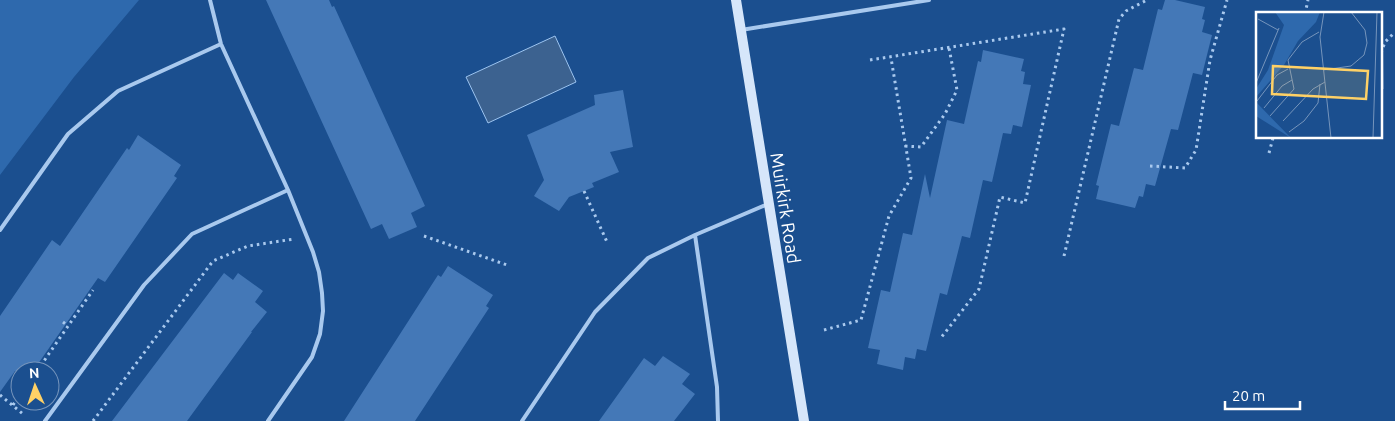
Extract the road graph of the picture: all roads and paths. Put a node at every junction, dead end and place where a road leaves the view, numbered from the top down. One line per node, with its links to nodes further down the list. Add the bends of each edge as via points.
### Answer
1 (210, 0): 8 (lane)
2 (736, 0): 6 (main road, Muirkirk Road)
3 (929, 0): 6 (lane)
4 (1147, 0): 25 (path, via 1126,11 1119,19)
5 (1227, 0): 16 (path, via 1210,60 1196,150 1185,168)
6 (741, 30): 19 (main road, Muirkirk Road)
7 (1395, 32): 10 (path)
8 (220, 44): 17 (lane); 20 (lane, via 118,91 68,134)
9 (949, 48): 11 (path); 14 (path, via 957,90 945,114 920,147); 31 (path, via 1064,29 1025,203 1000,197 979,289)
10 (1382, 50)
11 (891, 58): 12 (path); 14 (path)
12 (870, 60)
13 (1273, 139): 15 (path)
14 (905, 146): 30 (path, via 911,178 889,216 861,320)
15 (1269, 153)
16 (1150, 166)
17 (288, 190): 23 (lane); 37 (lane, via 192,234 144,285)
18 (584, 191): 24 (path)
19 (768, 204): 21 (lane); 42 (main road, Muirkirk Road)
20 (0, 230)
21 (695, 235): 40 (lane, via 648,258 595,312); 41 (lane, via 717,387)
22 (424, 236): 26 (path)
23 (307, 238): 38 (path, via 248,246 213,261); 39 (lane, via 319,272 322,293 320,334 312,357)
24 (607, 242)
25 (1064, 256)
26 (507, 265)
27 (93, 290): 29 (path)
28 (63, 322): 29 (path)
29 (68, 326): 32 (path)
30 (824, 330)
31 (940, 339)
32 (44, 361)
33 (0, 395): 34 (path)
34 (10, 403)
35 (20, 411): 36 (path)
36 (23, 414)
37 (45, 421)
38 (93, 421)
39 (268, 421)
40 (522, 421)
41 (718, 421)
42 (804, 421)

